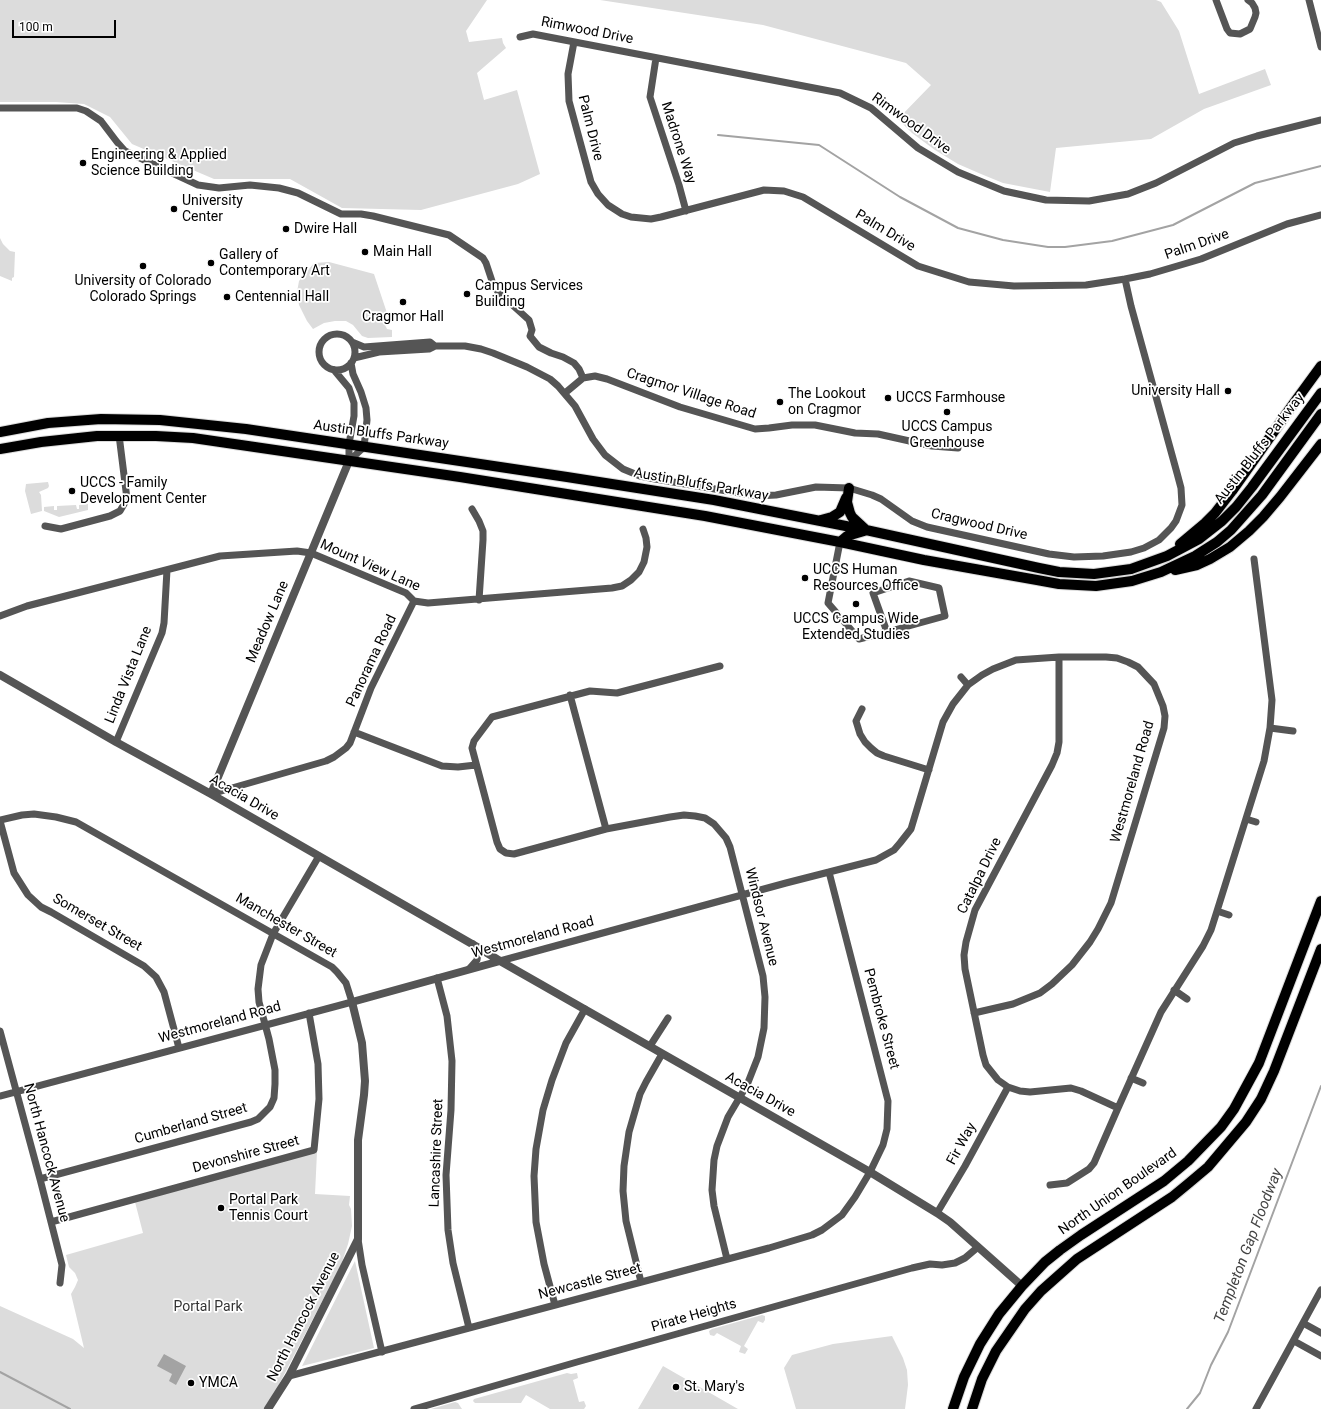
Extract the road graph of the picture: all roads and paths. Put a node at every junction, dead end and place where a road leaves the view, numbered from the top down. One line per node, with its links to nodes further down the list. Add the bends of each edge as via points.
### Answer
1 (1216, 0): 2 (street, via 1227,29 1230,33 1240,34 1250,29 1256,13 1252,2)
2 (1248, 0)
3 (1309, 0): 6 (street)
4 (520, 37): 5 (street, Rimwood Drive, via 533,34)
5 (574, 42): 7 (street, Rimwood Drive); 10 (street, Palm Drive, via 568,74 569,101 594,188 608,205 631,217 651,219)
6 (1321, 47)
7 (656, 58): 9 (street, Rimwood Drive, via 840,93 871,108 918,148 958,172 1004,191 1046,200 1089,201 1128,194 1156,183 1234,143); 10 (street, Madrone Way, via 650,97)
8 (0, 108): 18 (street, via 77,108 101,121 125,151 198,185 219,188 250,185 279,188 298,193 341,214 373,216 449,235 483,258 498,292 529,320 532,330 530,336 539,347 574,363)
9 (1321, 120)
10 (686, 211): 12 (street, Palm Drive, via 764,190 784,191 803,197 918,266 954,278 982,284 1014,286 1086,284)
11 (1321, 215): 12 (street, Palm Drive, via 1287,224 1201,260)
12 (1125, 279): 30 (street, Cragwood Drive, via 1181,488 1180,513 1171,528 1159,540 1131,552 1103,556 1074,557 1049,554 927,527 912,521 881,499)
13 (352, 342): 14 (street, Cragwood Drive, via 364,347 430,342); 15 (street, via 355,350); 17 (street, via 345,336 336,334 327,337 321,344 321,361)
14 (435, 346): 15 (street, Cragwood Drive, via 430,349 378,352); 19 (street, Cragwood Drive, via 465,346 493,353 536,371 550,379)
15 (353, 361): 17 (street, via 344,369); 26 (street, via 353,374 366,408)
16 (1321, 366): 38 (main road, via 1220,507)
17 (334, 370): 24 (street, Meadow Lane, via 349,388 354,403)
18 (583, 378): 19 (street); 27 (street, Cragmor Village Road, via 592,376 607,379 656,399 755,429 816,425 855,433 885,435 932,446)
19 (565, 393): 30 (street, Cragwood Drive, via 576,406 590,436 601,451 623,469 640,476 757,496 776,495 816,486)
20 (1321, 393): 38 (main road, Austin Bluffs Parkway, via 1236,507 1199,539)
21 (1321, 414): 41 (main road, Austin Bluffs Parkway, via 1262,495 1231,530 1206,549)
22 (0, 432): 24 (main road, Austin Bluffs Parkway, via 68,421 160,420)
23 (120, 436): 28 (main road, Austin Bluffs Parkway, via 73,438); 29 (main road, Austin Bluffs Parkway, via 193,438); 33 (street, via 127,499 120,511 61,529)
24 (349, 444): 26 (main road, Austin Bluffs Parkway); 29 (street, Meadow Lane)
25 (1321, 444): 41 (main road, via 1263,517 1230,547 1197,565)
26 (364, 447): 29 (street, Meadow Lane); 32 (main road, Austin Bluffs Parkway, via 640,488)
27 (958, 448)
28 (0, 449)
29 (349, 461): 36 (main road, Austin Bluffs Parkway, via 705,516); 37 (street, Meadow Lane)
30 (849, 488): 32 (main road, via 840,512); 35 (main road, via 847,502 850,513)
31 (472, 509): 42 (street, via 480,521 484,540)
32 (819, 521): 35 (main road, Austin Bluffs Parkway)
33 (45, 526)
34 (642, 529): 42 (street, Mount View Lane, via 647,547 644,562 639,572 622,586)
35 (866, 530): 36 (main road, via 847,536); 38 (main road, Austin Bluffs Parkway, via 1064,572 1114,572 1132,569)
36 (840, 542): 41 (main road, Austin Bluffs Parkway, via 924,560 1079,586 1114,584); 45 (street, via 828,603 859,639)
37 (311, 553): 40 (street, Mount View Lane, via 297,551 220,556); 43 (street, Mount View Lane, via 406,594); 59 (street, Meadow Lane)
38 (1167, 556)
39 (1254, 559): 53 (street, via 1272,700)
40 (167, 570): 44 (street, Mount View Lane, via 27,606); 56 (street, Linda Vista Lane, via 162,633)
41 (1161, 572)
42 (479, 600): 43 (street, Mount View Lane, via 428,603)
43 (414, 601): 55 (street, Panorama Road, via 371,688)
44 (0, 616)
45 (887, 632): 45 (street, via 946,616 939,588 909,581 873,593)
46 (1059, 657): 50 (street, Westmoreland Road, via 1026,658 1004,663); 81 (street, Catalpa Drive, via 1057,753 969,926 965,962); 81 (street, Westmoreland Road, via 1117,658 1138,667 1154,684 1160,696 1165,716 1164,728 1111,903 1090,942 1063,974 1040,993 1013,1004)
47 (720, 666): 51 (street, via 617,693 590,691)
48 (0, 675): 56 (street, Acacia Drive)
49 (960, 678): 50 (street)
50 (968, 685): 58 (street, Westmoreland Road, via 947,713)
51 (570, 695): 57 (street, via 492,716 474,741 472,748); 63 (street)
52 (862, 708): 58 (street, via 856,721 860,734 871,748 884,756)
53 (1270, 728): 54 (street); 60 (street, via 1264,760)
54 (1293, 731)
55 (354, 732): 57 (street, via 442,766); 59 (street, Panorama Road, via 346,748 334,757)
56 (116, 742): 59 (street, Acacia Drive)
57 (476, 765): 63 (street, Windsor Avenue, via 497,842 506,854)
58 (929, 770): 65 (street, Westmoreland Road, via 911,828 894,850 876,860)
59 (211, 794): 64 (street, Acacia Drive)
60 (1246, 819): 62 (street); 68 (street)
61 (0, 821): 70 (street, Manchester Street, via 22,815 45,814 76,822); 86 (street, Somerset Street, via 14,873 28,895 41,906 144,966 156,977 164,992)
62 (1256, 822)
63 (606, 829): 66 (street, Windsor Avenue, via 670,817 706,818 726,838)
64 (319, 856): 70 (street, Cumberland Street); 71 (street, Acacia Drive)
65 (829, 872): 66 (street, Westmoreland Road); 95 (street, Pembroke Street, via 888,1101 889,1114 883,1145)
66 (743, 895): 73 (street, Westmoreland Road); 93 (street, Windsor Avenue, via 763,976 766,1014 758,1057)
67 (1321, 900): 105 (main road, North Union Boulevard, via 1260,1063 1234,1109 1188,1161 1164,1181 1065,1246)
68 (1217, 911): 69 (street); 76 (street, via 1203,946)
69 (1229, 915)
70 (273, 934): 78 (street, Manchester Street, via 338,972 346,983); 83 (street, Cumberland Street, via 264,954 258,978 259,1002)
71 (473, 944): 73 (street, Acacia Drive); 74 (street, via 478,953 477,960)
72 (1321, 949): 118 (main road, via 1274,1071 1261,1099 1246,1122 1208,1167 1172,1197 1077,1259 1040,1291 996,1351 982,1379)
73 (500, 961): 74 (street, Westmoreland Road); 79 (street, Acacia Drive)
74 (468, 969): 75 (street, Westmoreland Road)
75 (437, 978): 78 (street, Westmoreland Road); 109 (street, Lancashire Street, via 447,1016 452,1061 452,1110 446,1175 448,1230 453,1263)
76 (1174, 990): 77 (street); 88 (street, via 1161,1012)
77 (1187, 999)
78 (352, 1002): 80 (street, Westmoreland Road); 100 (street, Manchester Street, via 362,1043 364,1073 358,1140)
79 (585, 1009): 85 (street, Acacia Drive); 107 (street, via 566,1043 552,1080 536,1149 536,1222)
80 (309, 1013): 83 (street, Westmoreland Road); 99 (street, Devonshire Street, via 318,1064 319,1099 314,1150)
81 (974, 1013): 90 (street, Catalpa Drive, via 986,1065 998,1080)
82 (668, 1018): 85 (street)
83 (265, 1024): 86 (street, Westmoreland Road); 96 (street, Cumberland Street, via 275,1070 274,1098 270,1107 258,1119)
84 (0, 1031): 91 (street, North Hancock Avenue)
85 (650, 1046): 87 (street, Acacia Drive)
86 (179, 1048): 91 (street, Westmoreland Road)
87 (662, 1054): 93 (street, Acacia Drive); 103 (street, via 640,1094 629,1132 624,1166 626,1221)
88 (1131, 1078): 89 (street); 94 (street)
89 (1143, 1083)
90 (1008, 1087): 94 (street, Catalpa Drive, via 1030,1092 1071,1088); 98 (street, Fir Way, via 966,1166)
91 (16, 1091): 92 (street, Westmoreland Road); 96 (street, North Hancock Avenue)
92 (0, 1096)
93 (739, 1098): 95 (street, Acacia Drive); 102 (street, Windsor Avenue, via 720,1136 713,1173 712,1190 716,1218)
94 (1118, 1108): 97 (street, via 1089,1169 1067,1183)
95 (870, 1172): 98 (street, Acacia Drive); 102 (street, Newcastle Street, via 842,1215 822,1230)
96 (40, 1179): 99 (street, North Hancock Avenue)
97 (1050, 1185)
98 (937, 1213): 101 (street, Acacia Drive)
99 (51, 1222): 104 (street, North Hancock Avenue, via 62,1265)
100 (358, 1239): 112 (street, Manchester Street, via 363,1273); 114 (street, North Hancock Avenue)
101 (978, 1247): 105 (street, Acacia Drive); 116 (street, Pirate Heights, via 955,1263 921,1266)
102 (727, 1260): 103 (street, Newcastle Street)
103 (641, 1282): 107 (street, Newcastle Street)
104 (60, 1283)
105 (1022, 1286): 117 (main road, North Union Boulevard, via 999,1314 980,1344 964,1377)
106 (1321, 1290): 108 (street)
107 (555, 1305): 109 (street, Newcastle Street)
108 (1303, 1324): 110 (street); 111 (street)
109 (470, 1328): 112 (street, Newcastle Street)
110 (1321, 1333)
111 (1294, 1341): 113 (street); 119 (street)
112 (382, 1352): 114 (street, Newcastle Street)
113 (1321, 1356)
114 (289, 1376): 115 (street, North Hancock Avenue)
115 (270, 1408)
116 (414, 1409)
117 (953, 1409)
118 (972, 1409)
119 (1256, 1409)

